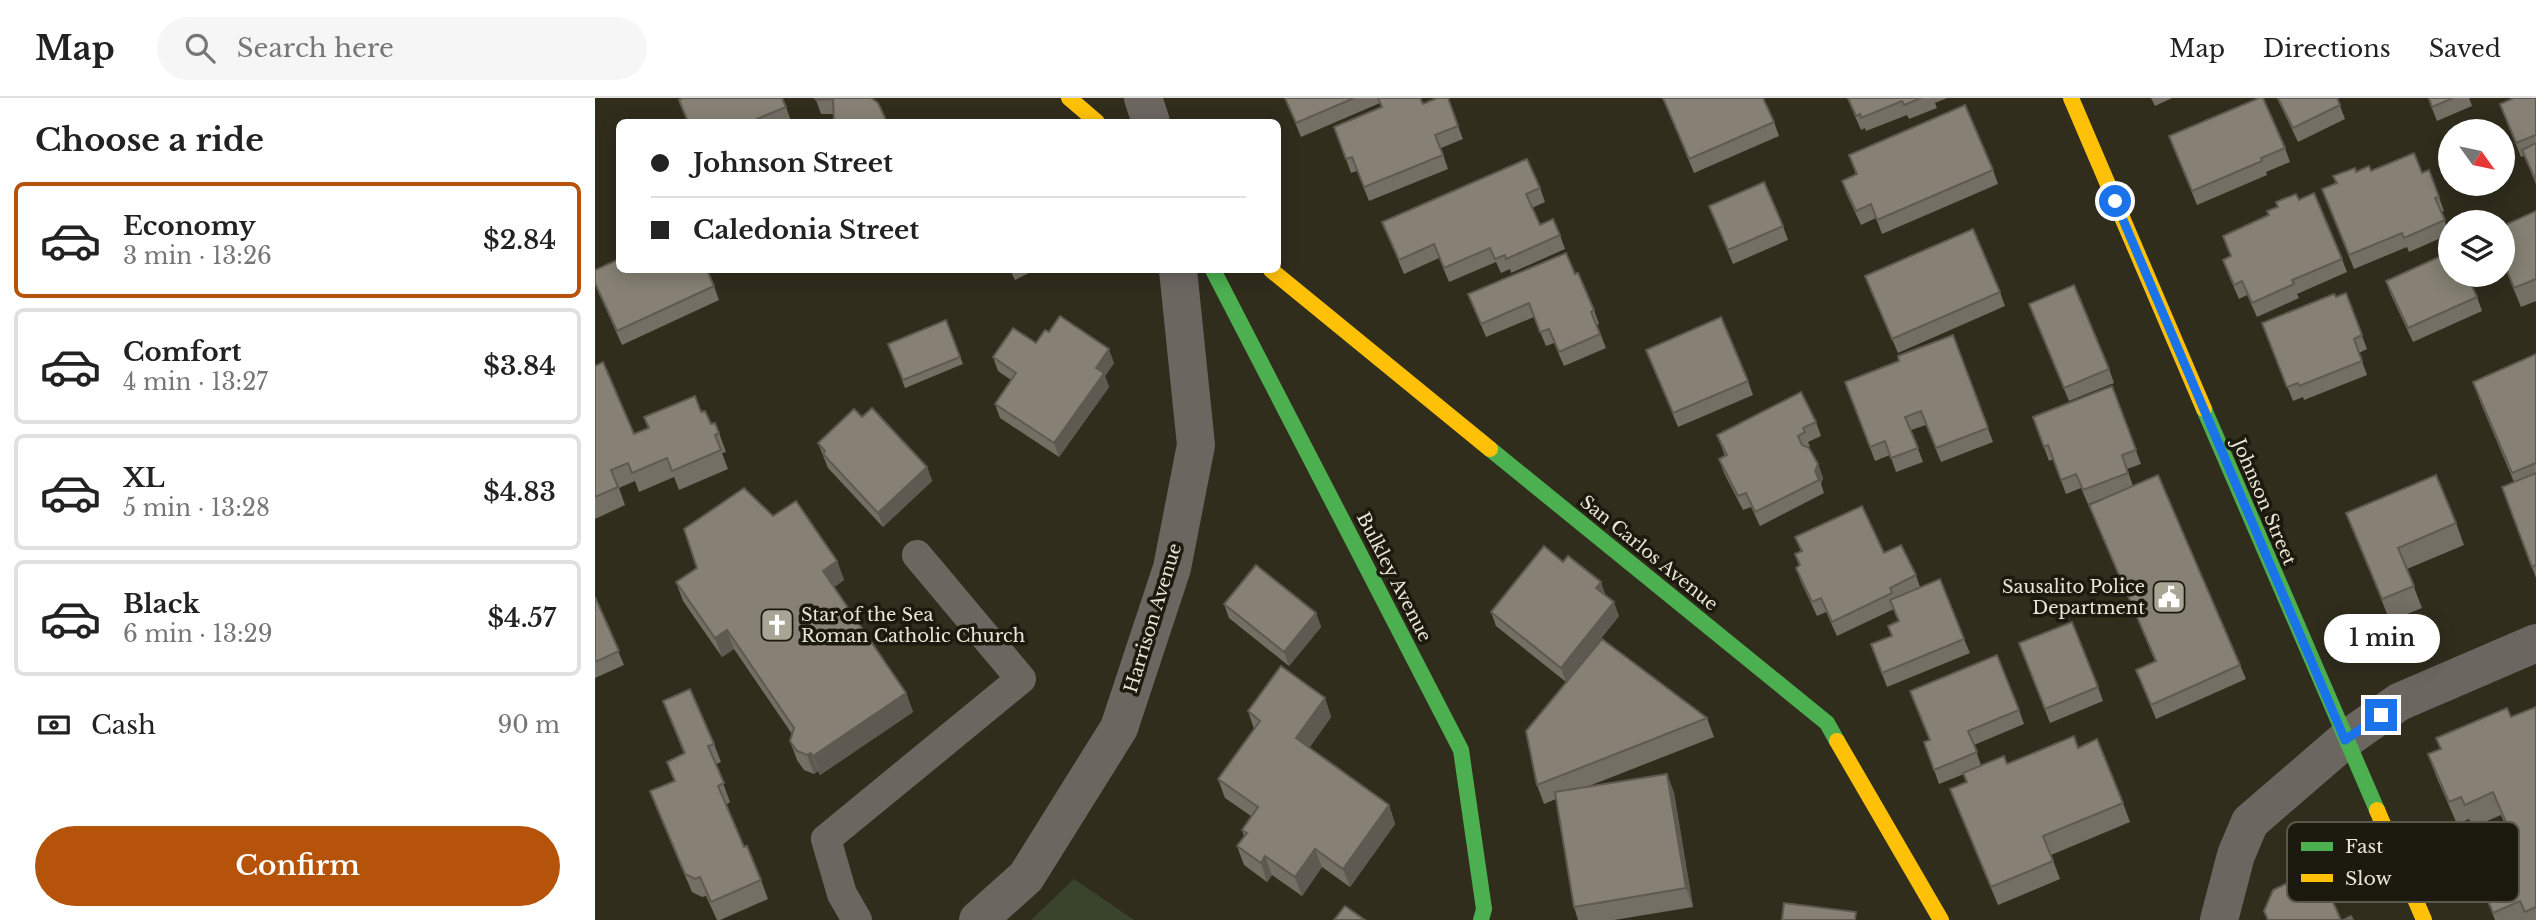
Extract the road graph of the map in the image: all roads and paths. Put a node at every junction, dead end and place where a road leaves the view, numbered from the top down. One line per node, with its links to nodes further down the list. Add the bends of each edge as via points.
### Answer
1 (1069, 98): 4 (street)
2 (1143, 98): 5 (street)
3 (2071, 98): 11 (street, Johnson Street)
4 (1094, 119)
5 (1150, 119)
6 (1178, 273): 15 (street, Harrison Avenue, via 1196,445 1172,568 1119,728 1025,877)
7 (1215, 273): 16 (street, Bulkley Avenue, via 1461,750)
8 (1275, 273): 17 (street, San Carlos Avenue, via 1827,723)
9 (917, 555): 14 (lane, via 1021,679 826,839 842,894)
10 (2536, 643): 11 (street, via 2399,702)
11 (2345, 740): 12 (street, Johnson Street); 18 (street, via 2250,822)
12 (2381, 822)
13 (2416, 902): 19 (street, Johnson Street)
14 (857, 920)
15 (978, 920)
16 (1481, 920)
17 (1941, 920)
18 (2219, 920)
19 (2424, 920)

